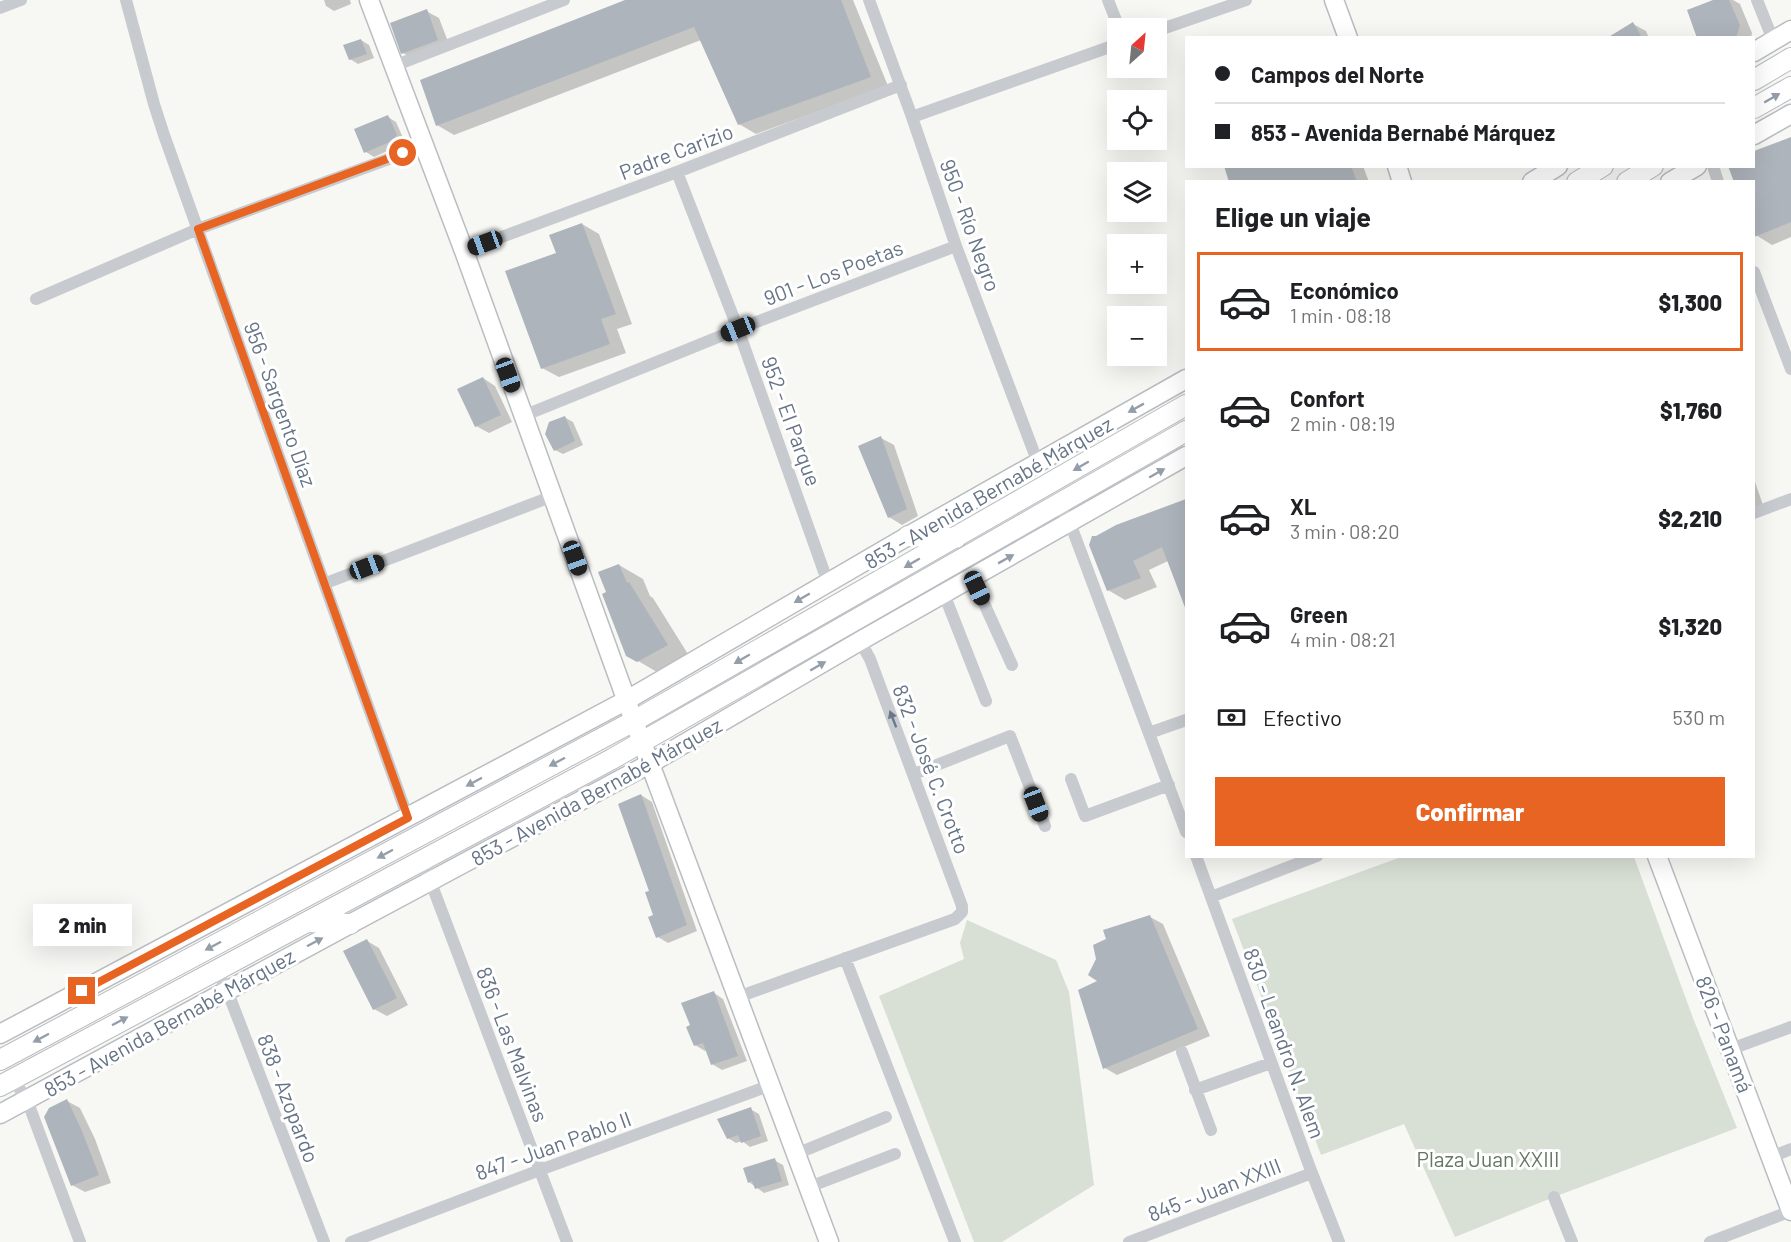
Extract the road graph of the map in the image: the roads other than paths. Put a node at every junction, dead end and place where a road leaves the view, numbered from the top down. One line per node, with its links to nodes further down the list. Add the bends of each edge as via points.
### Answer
1 (21, 0): 10 (street)
2 (126, 0): 37 (street, 956 - Sargento Díaz, via 153,104)
3 (369, 0): 19 (street)
4 (564, 0): 19 (street)
5 (869, 0): 21 (street, 950 - Río Negro)
6 (1108, 0): 11 (street)
7 (1246, 0): 12 (street)
8 (1757, 0): 15 (street)
9 (1339, 2): 14 (street)
10 (0, 8)
11 (1115, 18)
12 (1167, 27)
13 (1791, 30): 15 (street)
14 (1348, 36)
15 (1773, 40): 17 (street)
16 (1107, 48): 25 (street)
17 (1755, 51)
18 (1791, 58): 20 (main road)
19 (394, 66): 27 (street)
20 (1755, 79)
21 (901, 85): 25 (street, 950 - Río Negro); 32 (street, Padre Carizio)
22 (1791, 87): 23 (main road, one-way to 22)
23 (1755, 107)
24 (1791, 114): 26 (street)
25 (912, 117): 38 (street, 950 - Río Negro)
26 (1755, 134)
27 (424, 146): 37 (street); 39 (street)
28 (1555, 168): 33 (street)
29 (1599, 168): 34 (main road)
30 (1650, 168): 35 (main road)
31 (1694, 168): 36 (street)
32 (677, 172): 39 (street, Padre Carizio); 42 (street, 952 - El Parque)
33 (1535, 180)
34 (1580, 180)
35 (1631, 180)
36 (1673, 180)
37 (198, 229): 41 (street); 58 (street, 956 - Sargento Díaz)
38 (956, 246): 42 (street, 901 - Los Poetas); 49 (street, 950 - Río Negro)
39 (464, 251): 46 (street)
40 (1755, 275): 43 (street)
41 (36, 299)
42 (738, 329): 46 (street, 901 - Los Poetas); 59 (street, 952 - El Parque)
43 (1791, 369)
44 (1185, 380): 49 (street, 853 - Avenida Bernabé Márquez, one-way to 49)
45 (1185, 406): 56 (main road, 853 - Avenida Bernabé Márquez, one-way to 56)
46 (523, 416): 50 (street)
47 (1185, 432): 52 (main road, 853 - Avenida Bernabé Márquez)
48 (1185, 457): 54 (street, 853 - Avenida Bernabé Márquez, one-way to 48)
49 (1038, 463): 55 (street, 853 - Avenida Bernabé Márquez)
50 (553, 496): 58 (street); 63 (street)
51 (1791, 499): 53 (street)
52 (1058, 503): 54 (street); 68 (main road, 853 - Avenida Bernabé Márquez)
53 (1755, 513)
54 (1070, 524): 57 (street, 853 - Avenida Bernabé Márquez, one-way to 54); 67 (street)
55 (908, 536): 56 (main road); 59 (street, 853 - Avenida Bernabé Márquez)
56 (956, 537): 66 (main road, 853 - Avenida Bernabé Márquez, one-way to 66)
57 (972, 577): 60 (street, 853 - Avenida Bernabé Márquez); 62 (street)
58 (326, 583): 73 (street, 956 - Sargento Díaz)
59 (828, 583): 63 (street, 853 - Avenida Bernabé Márquez, one-way to 63)
60 (944, 594): 61 (street, 853 - Avenida Bernabé Márquez); 64 (street)
61 (860, 641): 69 (street, 853 - Avenida Bernabé Márquez, one-way to 61); 70 (street, 832 - José C. Crotto, one-way to 61)
62 (1012, 665)
63 (627, 700): 66 (street); 73 (street, 853 - Avenida Bernabé Márquez, one-way to 73)
64 (986, 701)
65 (1185, 720): 67 (street)
66 (634, 721): 68 (street); 92 (main road, 853 - Avenida Bernabé Márquez, one-way to 92)
67 (1149, 733): 72 (street)
68 (642, 742): 69 (street); 79 (main road, 853 - Avenida Bernabé Márquez)
69 (651, 763): 80 (street, 853 - Avenida Bernabé Márquez); 87 (street)
70 (914, 774): 74 (street, via 1010,736); 84 (street, 832 - José C. Crotto, via 962,912 954,919)
71 (1071, 779): 72 (street, via 1085,816)
72 (1169, 785): 75 (street)
73 (408, 818): 89 (street, 853 - Avenida Bernabé Márquez)
74 (1045, 826)
75 (1185, 829)
76 (1197, 858): 81 (street, 830 - Leandro N. Alem)
77 (1312, 858): 81 (street)
78 (1657, 858): 90 (street, 826 - Panamá)
79 (422, 859): 80 (street, 836 - Las Malvinas); 82 (main road, 853 - Avenida Bernabé Márquez)
80 (430, 881): 83 (street, 853 - Avenida Bernabé Márquez); 105 (street, 836 - Las Malvinas)
81 (1211, 897): 93 (street, 830 - Leandro N. Alem)
82 (307, 922): 83 (main road); 85 (main road, 853 - Avenida Bernabé Márquez)
83 (350, 924): 86 (street, 853 - Avenida Bernabé Márquez, one-way to 83)
84 (845, 958): 87 (street); 115 (street)
85 (216, 969): 86 (street, 838 - Azopardo); 94 (main road, 853 - Avenida Bernabé Márquez, one-way to 85)
86 (227, 990): 97 (street, 853 - Avenida Bernabé Márquez); 111 (street, 838 - Azopardo)
87 (738, 997): 95 (street)
88 (1791, 1027): 90 (street)
89 (0, 1034)
90 (1731, 1049): 104 (street, 826 - Panamá)
91 (1182, 1052): 96 (street)
92 (0, 1060)
93 (1271, 1063): 96 (street); 106 (street, 830 - Leandro N. Alem)
94 (6, 1082): 97 (street)
95 (771, 1086): 102 (street); 105 (street, 847 - Juan Pablo II)
96 (1195, 1090): 100 (street)
97 (27, 1100): 98 (street, 853 - Avenida Bernabé Márquez); 110 (street)
98 (0, 1114)
99 (886, 1117): 102 (street)
100 (1210, 1130)
101 (1791, 1149): 104 (street)
102 (796, 1154): 107 (street)
103 (895, 1154): 107 (street)
104 (1771, 1157): 109 (street, 826 - Panamá)
105 (540, 1170): 112 (street, 847 - Juan Pablo II); 113 (street, 836 - Las Malvinas)
106 (1312, 1173): 116 (street, 845 - Juan XXIII); 117 (street, 830 - Leandro N. Alem)
107 (809, 1187): 114 (street)
108 (1554, 1197): 118 (street)
109 (1791, 1211): 119 (street)
110 (80, 1242)
111 (324, 1242)
112 (351, 1242)
113 (567, 1242)
114 (829, 1242)
115 (955, 1242)
116 (1129, 1242)
117 (1339, 1242)
118 (1572, 1242)
119 (1710, 1242)

